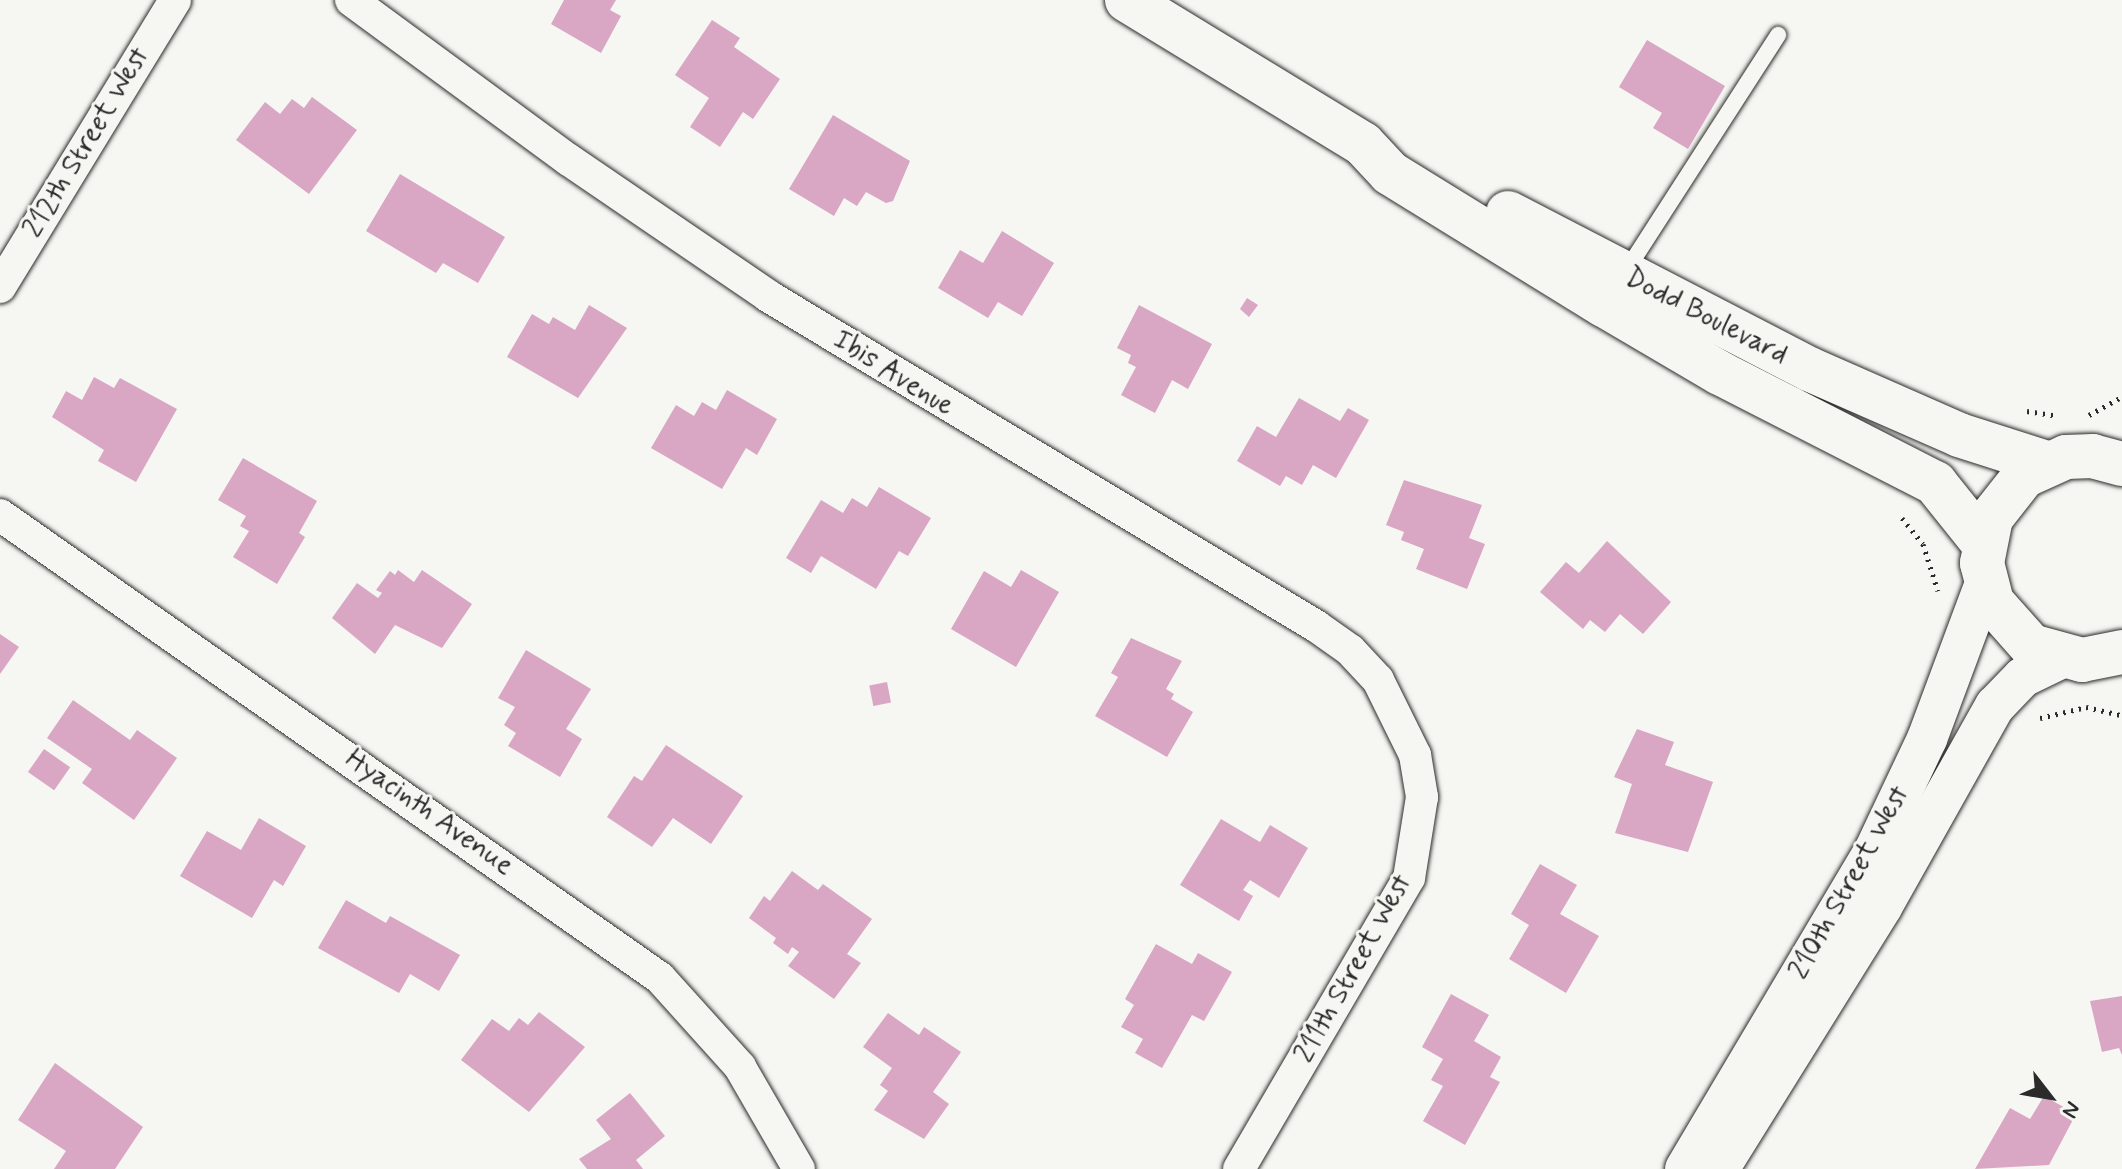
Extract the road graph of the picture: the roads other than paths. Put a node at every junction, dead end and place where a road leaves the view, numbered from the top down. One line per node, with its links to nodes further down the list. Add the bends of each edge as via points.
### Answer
1 (175, 0): 7 (street, 212th Street West)
2 (351, 0): 13 (street, Ibis Avenue, via 569,160 768,296 1350,650 1378,680)
3 (1127, 0): 5 (main road, Dodd Boulevard)
4 (1778, 35): 6 (lane)
5 (1376, 152): 6 (main road, Dodd Boulevard, via 1399,155); 11 (main road, Dodd Boulevard, via 1390,173 1604,305 1720,373 1935,483)
6 (1623, 276): 9 (main road, Dodd Boulevard, via 1809,369 1959,435)
7 (0, 287)
8 (2104, 447): 9 (main road)
9 (2047, 463): 11 (main road, via 2004,495)
10 (0, 515): 14 (street, Hyacinth Avenue, via 660,978 740,1067)
11 (1984, 563): 12 (main road, Dodd Boulevard, via 2002,619 2015,634); 16 (street, 210th Street West, via 1927,739 1874,851)
12 (2102, 658): 17 (street, 210th Street West, via 2023,677 1995,706 1882,907)
13 (1415, 755): 15 (street, 211th Street West, via 1422,797 1409,878)
14 (799, 1169)
15 (1239, 1169)
16 (1685, 1169)
17 (1719, 1169)

